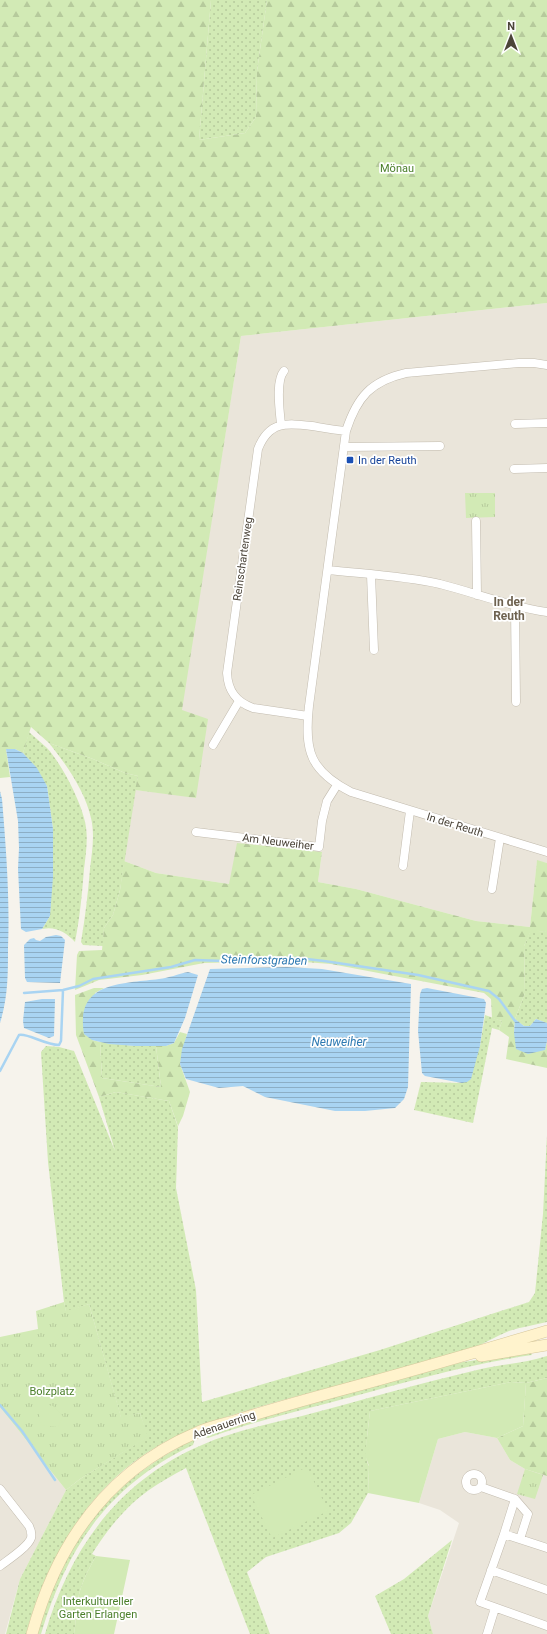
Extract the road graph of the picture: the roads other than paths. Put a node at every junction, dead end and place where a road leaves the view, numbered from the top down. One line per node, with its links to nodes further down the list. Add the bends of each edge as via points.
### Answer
1 (547, 365): 6 (street, In der Reuth, via 519,363 406,373 390,377 376,384 359,401)
2 (284, 372): 5 (street, via 281,375 279,393)
3 (547, 423): 4 (street)
4 (515, 424)
5 (281, 425): 6 (street); 18 (street, Reinschartenweg, via 267,433 258,449 227,673 230,688)
6 (346, 431): 8 (street, In der Reuth)
7 (440, 446): 8 (street)
8 (344, 447): 12 (street, In der Reuth)
9 (547, 468): 10 (street)
10 (514, 469)
11 (476, 521): 14 (street)
12 (328, 570): 13 (street); 20 (street, In der Reuth)
13 (371, 574): 14 (street, via 424,581); 17 (street)
14 (477, 595): 15 (street)
15 (515, 606): 16 (street); 19 (street)
16 (547, 612)
17 (374, 650)
18 (239, 701): 20 (street, via 253,708); 21 (street)
19 (516, 702)
20 (308, 716): 22 (street, In der Reuth, via 310,753 325,777)
21 (213, 745)
22 (337, 785): 23 (street, In der Reuth, via 367,798); 24 (street, Am Neuweiher, via 327,801 319,846)
23 (410, 811): 25 (street, In der Reuth); 27 (street, In der Reuth)
24 (196, 832)
25 (500, 838): 26 (street, In der Reuth); 28 (street)
26 (547, 852)
27 (403, 866)
28 (492, 888)
29 (547, 1331): 31 (main road, Adenauerring)
30 (547, 1345): 31 (main road, Adenauerring)
31 (441, 1363): 43 (main road, Adenauerring, via 265,1410 198,1432 157,1454 131,1472 104,1497 73,1537 53,1574 38,1610)
32 (481, 1487): 34 (street)
33 (0, 1489): 38 (street, via 31,1532 26,1544)
34 (515, 1499): 35 (street); 36 (street, via 528,1514)
35 (504, 1534): 36 (street); 39 (street)
36 (520, 1539): 37 (street)
37 (547, 1548)
38 (0, 1566)
39 (491, 1570): 40 (street); 41 (street, via 480,1602)
40 (547, 1590)
41 (495, 1608): 42 (street); 44 (street)
42 (547, 1626)
43 (32, 1634)
44 (486, 1634)

